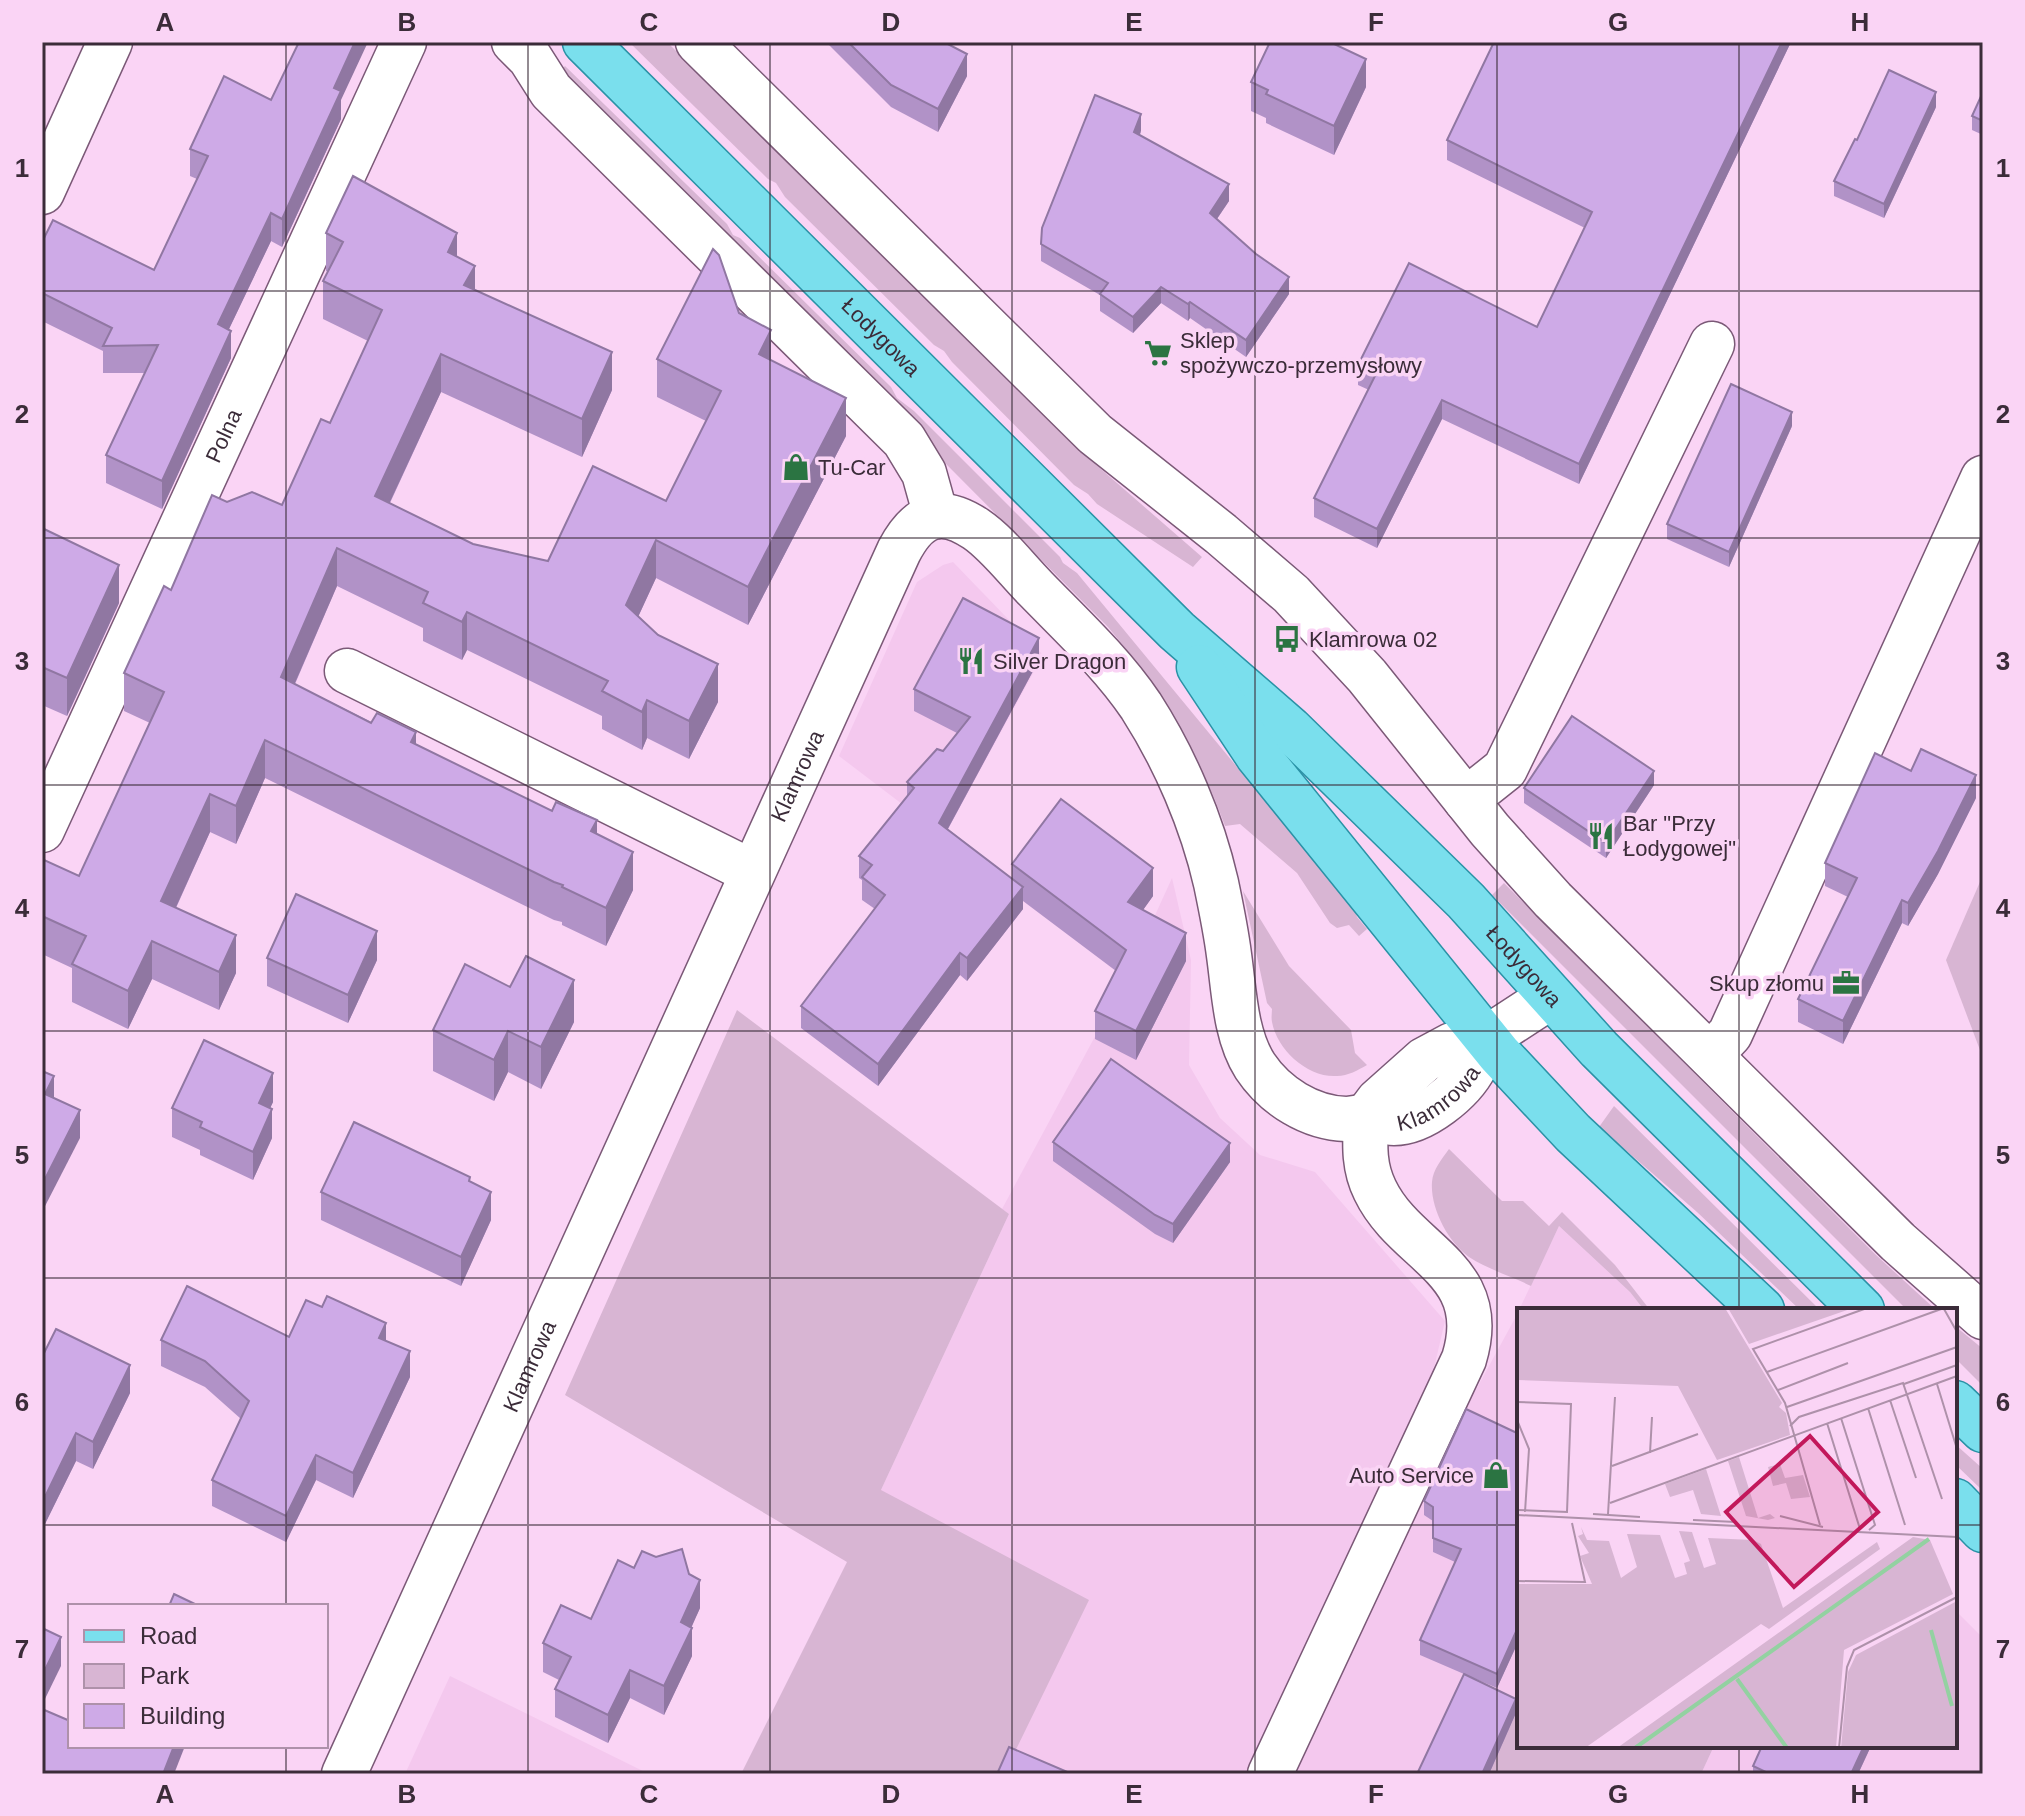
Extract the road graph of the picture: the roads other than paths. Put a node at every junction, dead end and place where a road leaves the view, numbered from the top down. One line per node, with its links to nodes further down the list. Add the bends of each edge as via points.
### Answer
1 (110, 42): 6 (street)
2 (404, 42): 13 (street, Polna)
3 (514, 42): 9 (street, via 551,91 904,440 924,473)
4 (585, 42): 10 (main road, Łodygowa)
5 (698, 42): 12 (street, via 1077,418 1291,594 1367,676)
6 (42, 192)
7 (1712, 344): 12 (street, via 1505,769)
8 (1983, 478): 17 (street, via 1730,1034)
9 (936, 516): 14 (street, Klamrowa, via 912,528 899,551); 18 (street, Klamrowa, via 980,532 1140,706 1203,835 1245,1046 1255,1065 1289,1101 1324,1115)
10 (1177, 631): 15 (main road, Łodygowa, via 1290,729 1466,901); 16 (main road, Łodygowa, via 1258,756)
11 (347, 671): 14 (street)
12 (1466, 800): 17 (street, via 1553,900)
13 (42, 830)
14 (752, 872): 26 (street, Klamrowa)
15 (1550, 997): 16 (street, Klamrowa); 20 (main road, Łodygowa)
16 (1487, 1038): 18 (street, Klamrowa, via 1474,1068 1433,1107 1396,1123); 19 (main road, Łodygowa, via 1559,1120)
17 (1710, 1055): 21 (street, via 1898,1242)
18 (1366, 1117): 27 (street, via 1364,1154 1374,1189 1460,1287 1470,1319 1468,1347)
19 (1760, 1308)
20 (1860, 1308)
21 (1983, 1317)
22 (1957, 1405): 23 (main road)
23 (1983, 1430)
24 (1957, 1503): 25 (main road)
25 (1983, 1530)
26 (344, 1774)
27 (1270, 1774)

